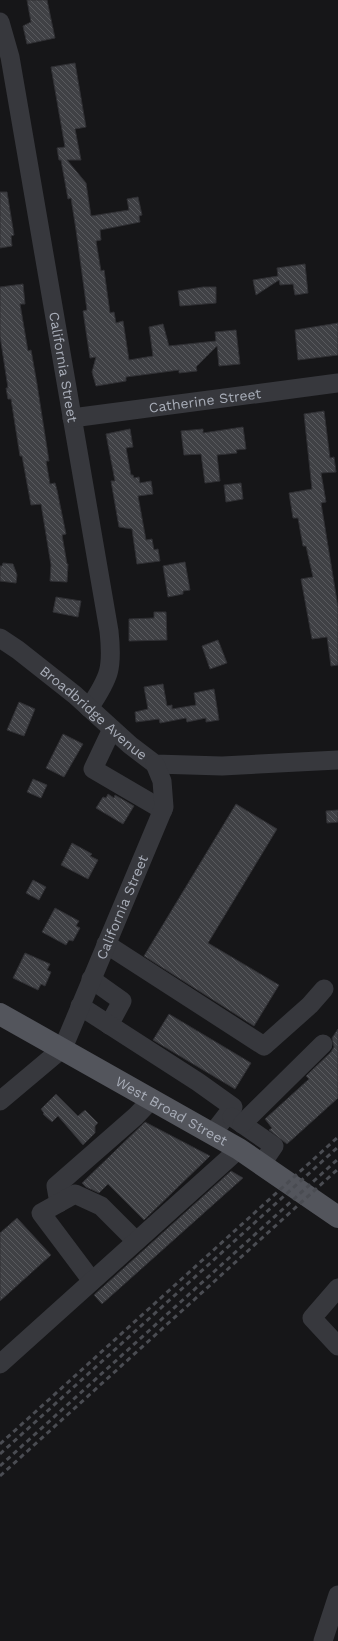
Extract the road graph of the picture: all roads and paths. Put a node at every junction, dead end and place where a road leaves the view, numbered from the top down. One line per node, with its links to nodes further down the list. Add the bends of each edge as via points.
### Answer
1 (0, 22): 3 (street, California Street, via 10,57)
2 (338, 383): 3 (street, Catherine Street)
3 (72, 418): 5 (street, California Street, via 111,648 108,675)
4 (0, 638): 5 (street, Broadbridge Avenue)
5 (89, 708): 6 (street, Broadbridge Avenue)
6 (112, 729): 8 (street, Broadbridge Avenue); 9 (street, via 93,769)
7 (338, 760): 8 (street, Broadbridge Avenue, via 222,766)
8 (155, 764): 9 (street, California Street, via 164,788)
9 (163, 810): 10 (street, California Street)
10 (106, 944): 11 (street, California Street); 12 (street, via 264,1046)
11 (91, 979): 13 (street, California Street); 15 (street, via 122,1001)
12 (324, 989)
13 (80, 1006): 15 (street); 17 (street, California Street)
14 (0, 1014): 17 (main road, West Broad Street)
15 (109, 1025): 20 (street, via 233,1107)
16 (323, 1044): 20 (street)
17 (63, 1048): 18 (main road, West Broad Street); 19 (street)
18 (152, 1099): 21 (main road, West Broad Street); 24 (street, via 56,1186)
19 (0, 1101)
20 (234, 1119): 21 (street); 23 (street, via 274,1146)
21 (212, 1134): 22 (main road, West Broad Street)
22 (239, 1149): 23 (main road, West Broad Street); 26 (street)
23 (261, 1164): 25 (main road, West Broad Street)
24 (59, 1202): 26 (street, via 75,1194 101,1206); 27 (street, via 41,1212)
25 (338, 1217)
26 (136, 1241): 27 (street)
27 (92, 1281): 30 (street)
28 (338, 1288): 29 (street, via 312,1318)
29 (338, 1346)
30 (0, 1364)
31 (338, 1595): 32 (street)
32 (323, 1641)

